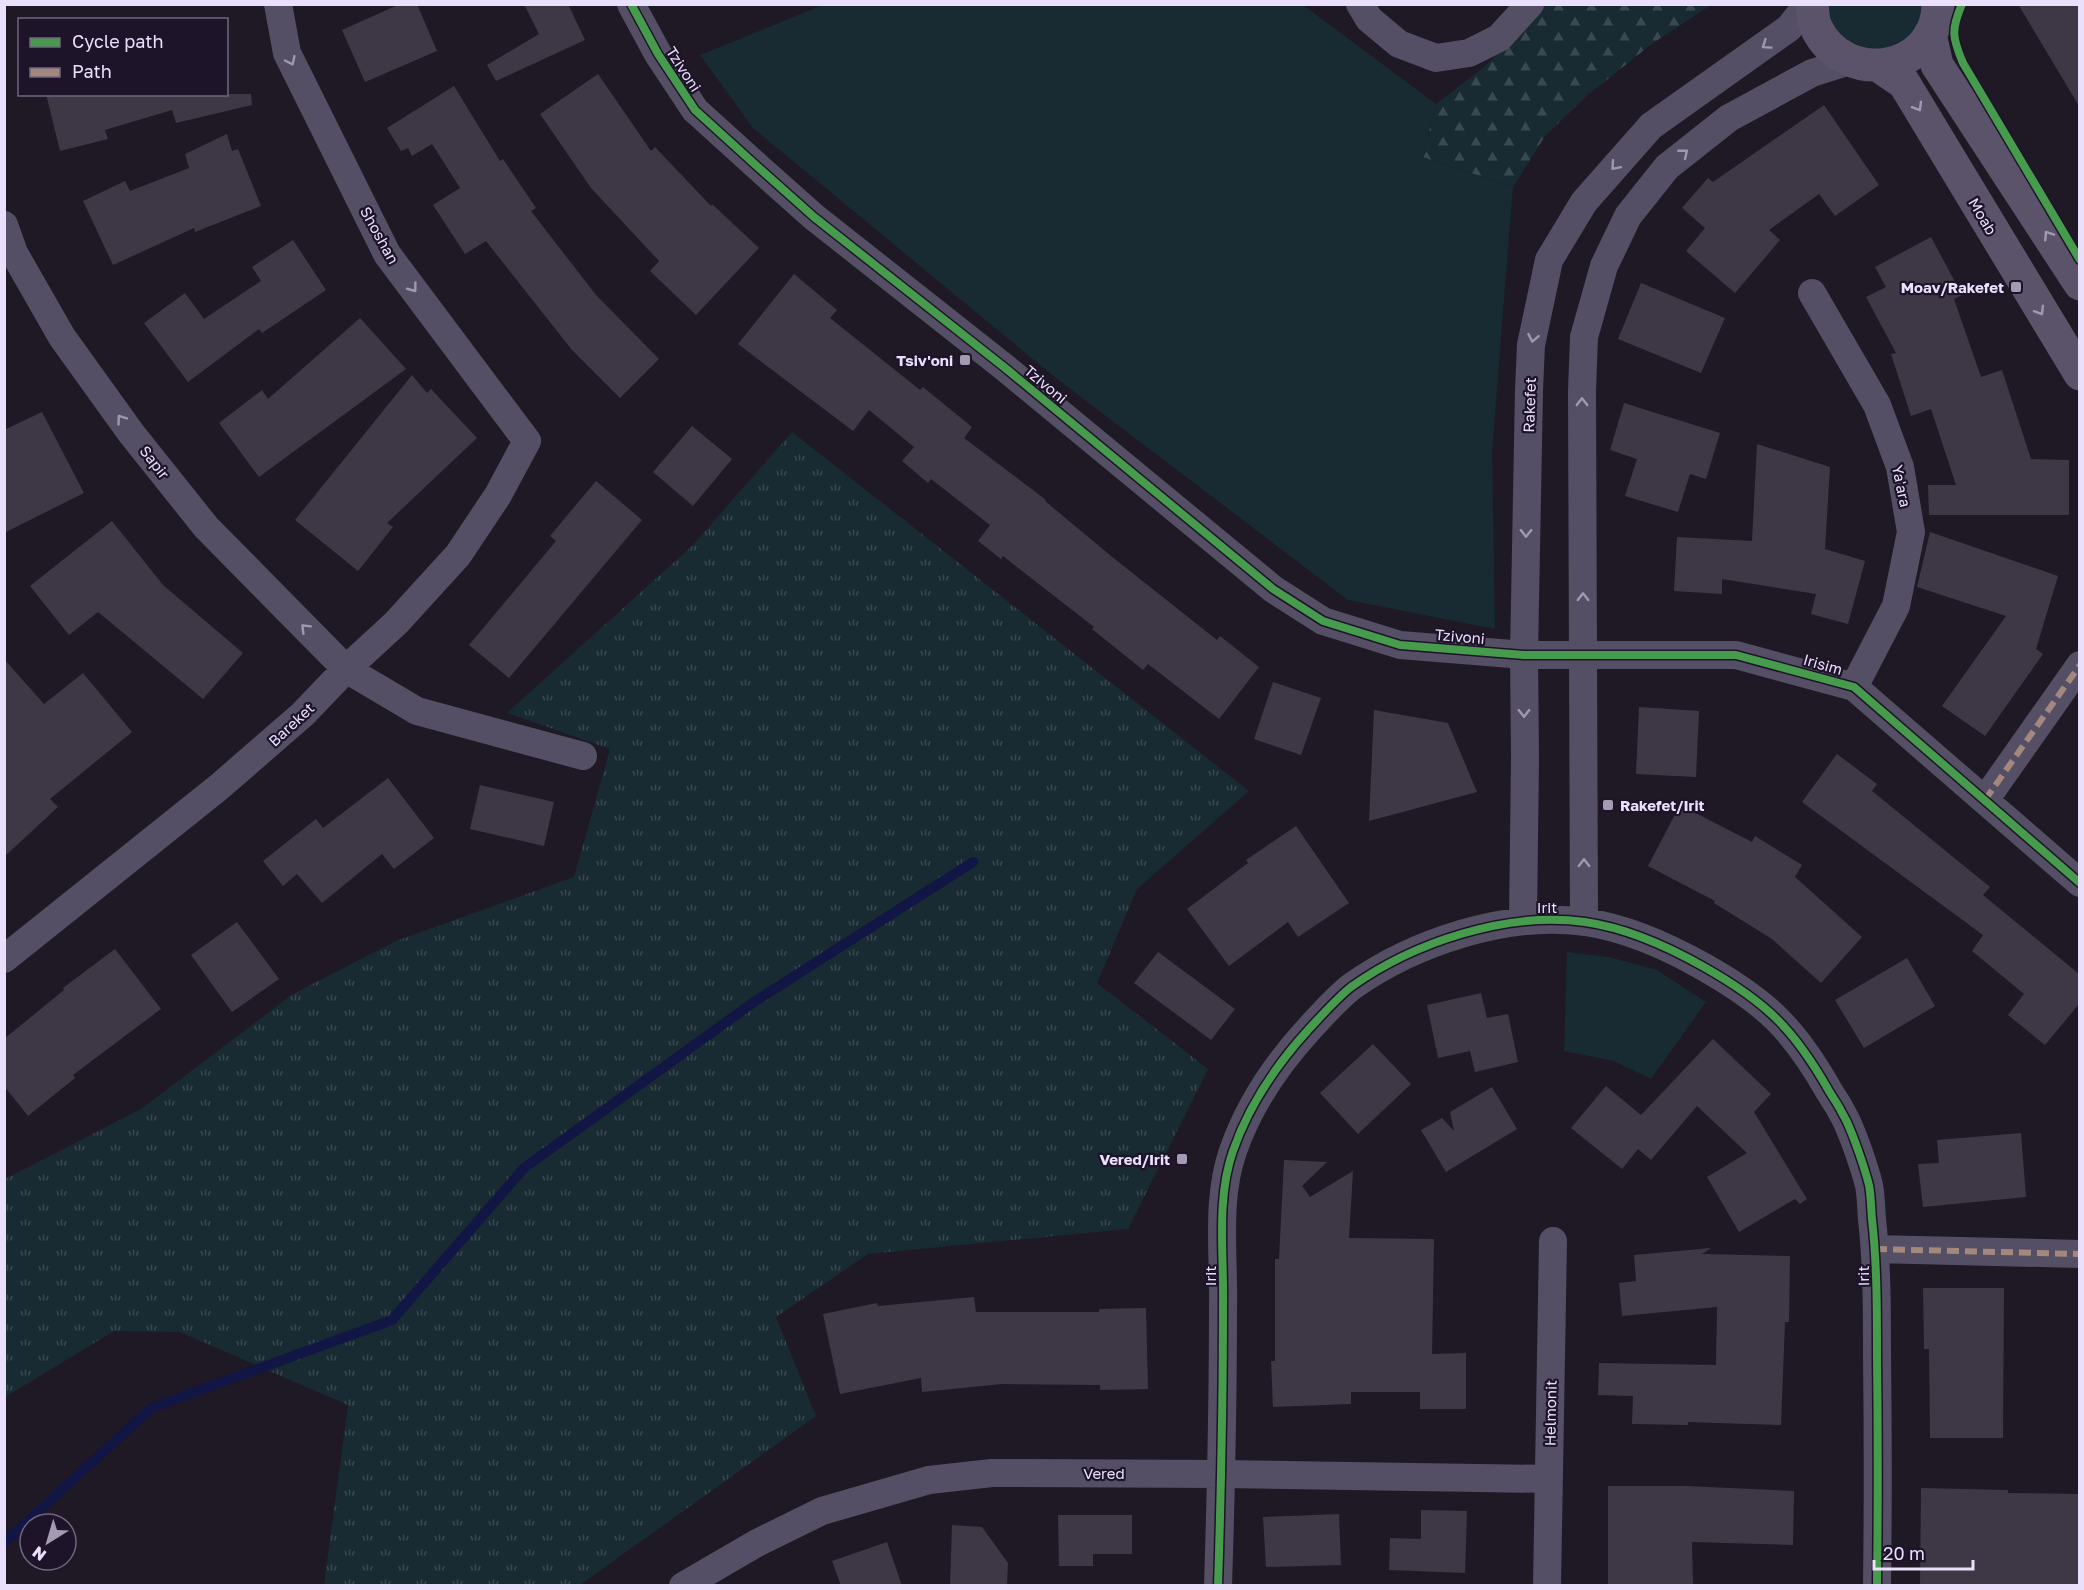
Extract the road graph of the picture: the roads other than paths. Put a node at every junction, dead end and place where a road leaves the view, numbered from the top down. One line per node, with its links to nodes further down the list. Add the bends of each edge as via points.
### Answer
1 (278, 4): 12 (street, Shoshan, one-way to 12, via 287,53 387,254)
2 (631, 4): 13 (street, Tzivoni, via 695,110 814,216 1273,589 1323,621 1400,645)
3 (1360, 4): 4 (street, via 1369,19 1399,44 1436,58 1469,53 1499,38)
4 (1530, 4)
5 (1810, 4): 7 (main road, Moab, via 1827,45 1844,59); 13 (street, Rakefet, one-way to 13, via 1789,28 1651,126 1584,202 1549,260 1530,356)
6 (1934, 19): 7 (main road, via 1923,45 1906,58 1886,66); 9 (main road, one-way to 6, via 1937,65)
7 (1865, 63): 11 (main road, Moab, one-way to 11, via 1904,83); 14 (street, one-way to 7, via 1584,337 1604,266 1628,216 1667,167 1729,118 1812,73)
8 (4, 225): 16 (street, Sapir, one-way to 8, via 206,527 132,433 62,337 14,253)
9 (2079, 285)
10 (1812, 293): 17 (street, Ya'ara, via 1877,405 1900,467 1911,532 1896,606)
11 (2079, 374)
12 (526, 441): 16 (street, Bareket, via 498,495 458,555 396,623)
13 (1524, 655): 14 (street, Irisim); 21 (street, Rakefet, one-way to 21)
14 (1583, 656): 17 (street, Irisim, via 1736,655); 22 (street, one-way to 14)
15 (2079, 665): 19 (street)
16 (346, 669): 18 (street, Sapir, via 417,711); 23 (street, Bareket, via 303,714 219,787)
17 (1854, 687): 19 (street, Irisim)
18 (583, 756)
19 (1985, 800): 20 (street, Irisim)
20 (2079, 883)
21 (1523, 921): 22 (street, Irit); 27 (street, Irit, via 1437,943 1370,975 1347,991 1287,1053 1247,1116 1231,1155 1222,1212)
22 (1584, 922): 25 (street, Irit, via 1644,938 1682,955 1745,991 1782,1023 1810,1057 1846,1120 1869,1185)
23 (5, 959)
24 (1552, 1241): 28 (street, Helmonit)
25 (1875, 1249): 26 (street); 32 (street, Irit, via 1879,1464)
26 (2079, 1254)
27 (1222, 1474): 28 (street, Vered); 29 (street, Vered, via 992,1473 929,1480 822,1511); 30 (street, Irit)
28 (1549, 1479): 31 (street, Helmonit)
29 (684, 1586)
30 (1218, 1586)
31 (1547, 1586)
32 (1876, 1586)

